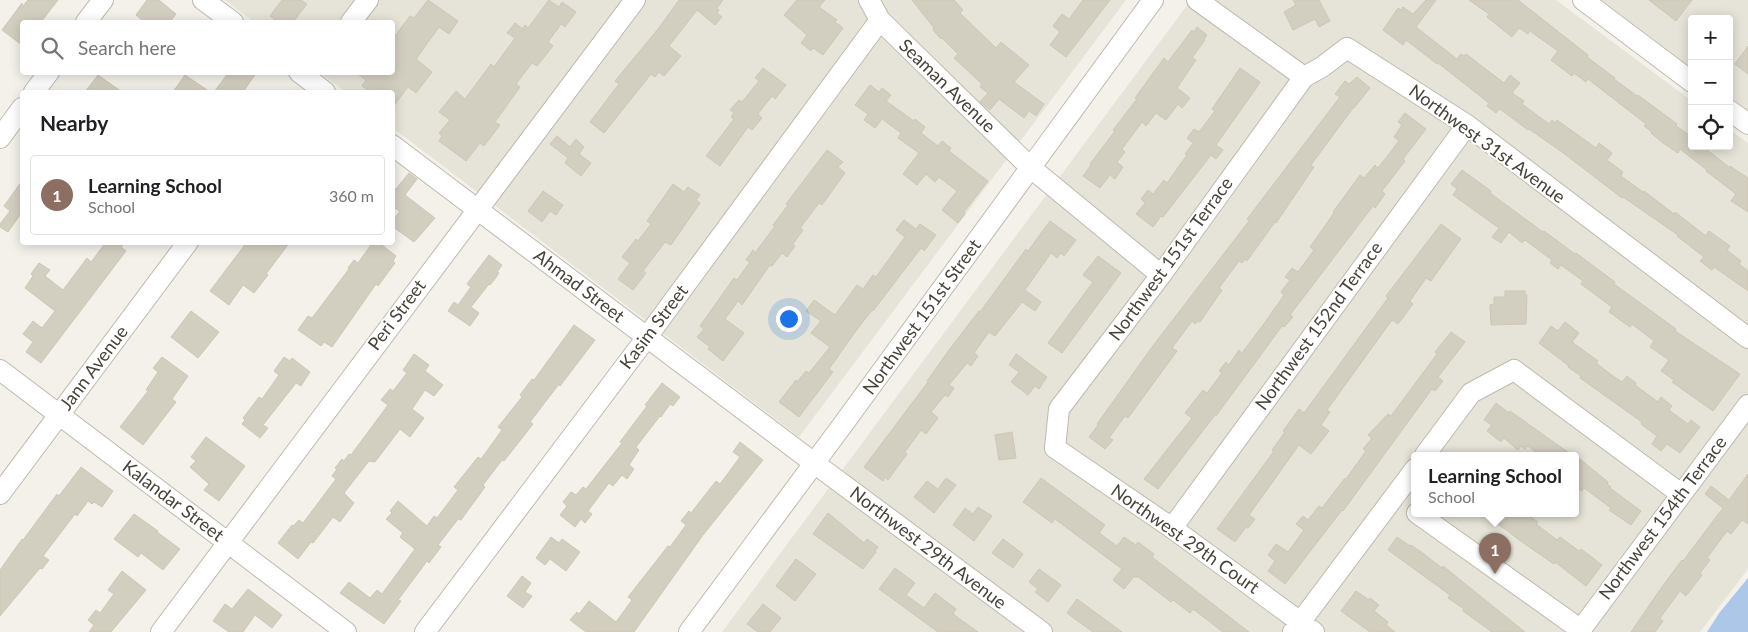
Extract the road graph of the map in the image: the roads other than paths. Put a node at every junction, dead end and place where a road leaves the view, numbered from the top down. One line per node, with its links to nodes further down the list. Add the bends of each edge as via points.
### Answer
1 (103, 0): 9 (street)
2 (203, 0): 10 (street)
3 (368, 0): 11 (street)
4 (635, 0): 26 (street, Peri Street)
5 (869, 0): 12 (street, Seaman Avenue)
6 (1153, 0): 25 (street, Northwest 151st Street)
7 (1197, 0): 14 (street)
8 (1583, 0): 16 (street)
9 (88, 20)
10 (230, 20)
11 (353, 20)
12 (880, 20): 25 (street, Seaman Avenue); 29 (street, Kasim Street)
13 (47, 75): 17 (street)
14 (1304, 77): 22 (street, Northwest 31st Avenue, via 1347,48); 28 (street, Northwest 151st Terrace)
15 (305, 79): 18 (street)
16 (1688, 79)
17 (36, 90)
18 (322, 90)
19 (20, 111): 23 (street)
20 (1733, 113): 21 (street)
21 (1748, 124)
22 (1467, 125): 30 (street, Northwest 31st Avenue); 43 (street, Northwest 152nd Terrace)
23 (0, 138)
24 (395, 147): 26 (street, Ahmad Street)
25 (1031, 168): 28 (street, Seaman Avenue); 36 (street, Northwest 151st Street)
26 (476, 209): 29 (street, Ahmad Street); 44 (street, Peri Street)
27 (186, 245): 33 (street, Jann Avenue)
28 (1161, 275): 34 (street, Northwest 151st Terrace, via 1059,409)
29 (647, 337): 36 (street, Ahmad Street); 49 (street, Kasim Street)
30 (1748, 338)
31 (0, 370): 33 (street, Kalandar Street)
32 (1748, 405): 39 (street, Northwest 154th Terrace)
33 (60, 414): 38 (street, Jann Avenue); 44 (street, Kalandar Street)
34 (1055, 448): 43 (street, Northwest 29th Court)
35 (1427, 452): 39 (street, via 1471,393 1514,370)
36 (814, 464): 50 (street, Northwest 151st Street); 51 (street, Northwest 29th Avenue)
37 (1411, 475): 40 (street)
38 (0, 494)
39 (1681, 494): 46 (street, Northwest 154th Terrace)
40 (1395, 497): 41 (street); 45 (street)
41 (1411, 508)
42 (1423, 517): 46 (street)
43 (1172, 528): 45 (street, Northwest 29th Court)
44 (228, 543): 47 (street, Peri Street); 48 (street, Kalandar Street)
45 (1302, 629)
46 (1580, 631)
47 (161, 632)
48 (346, 632)
49 (425, 632)
50 (689, 632)
51 (1042, 632)

